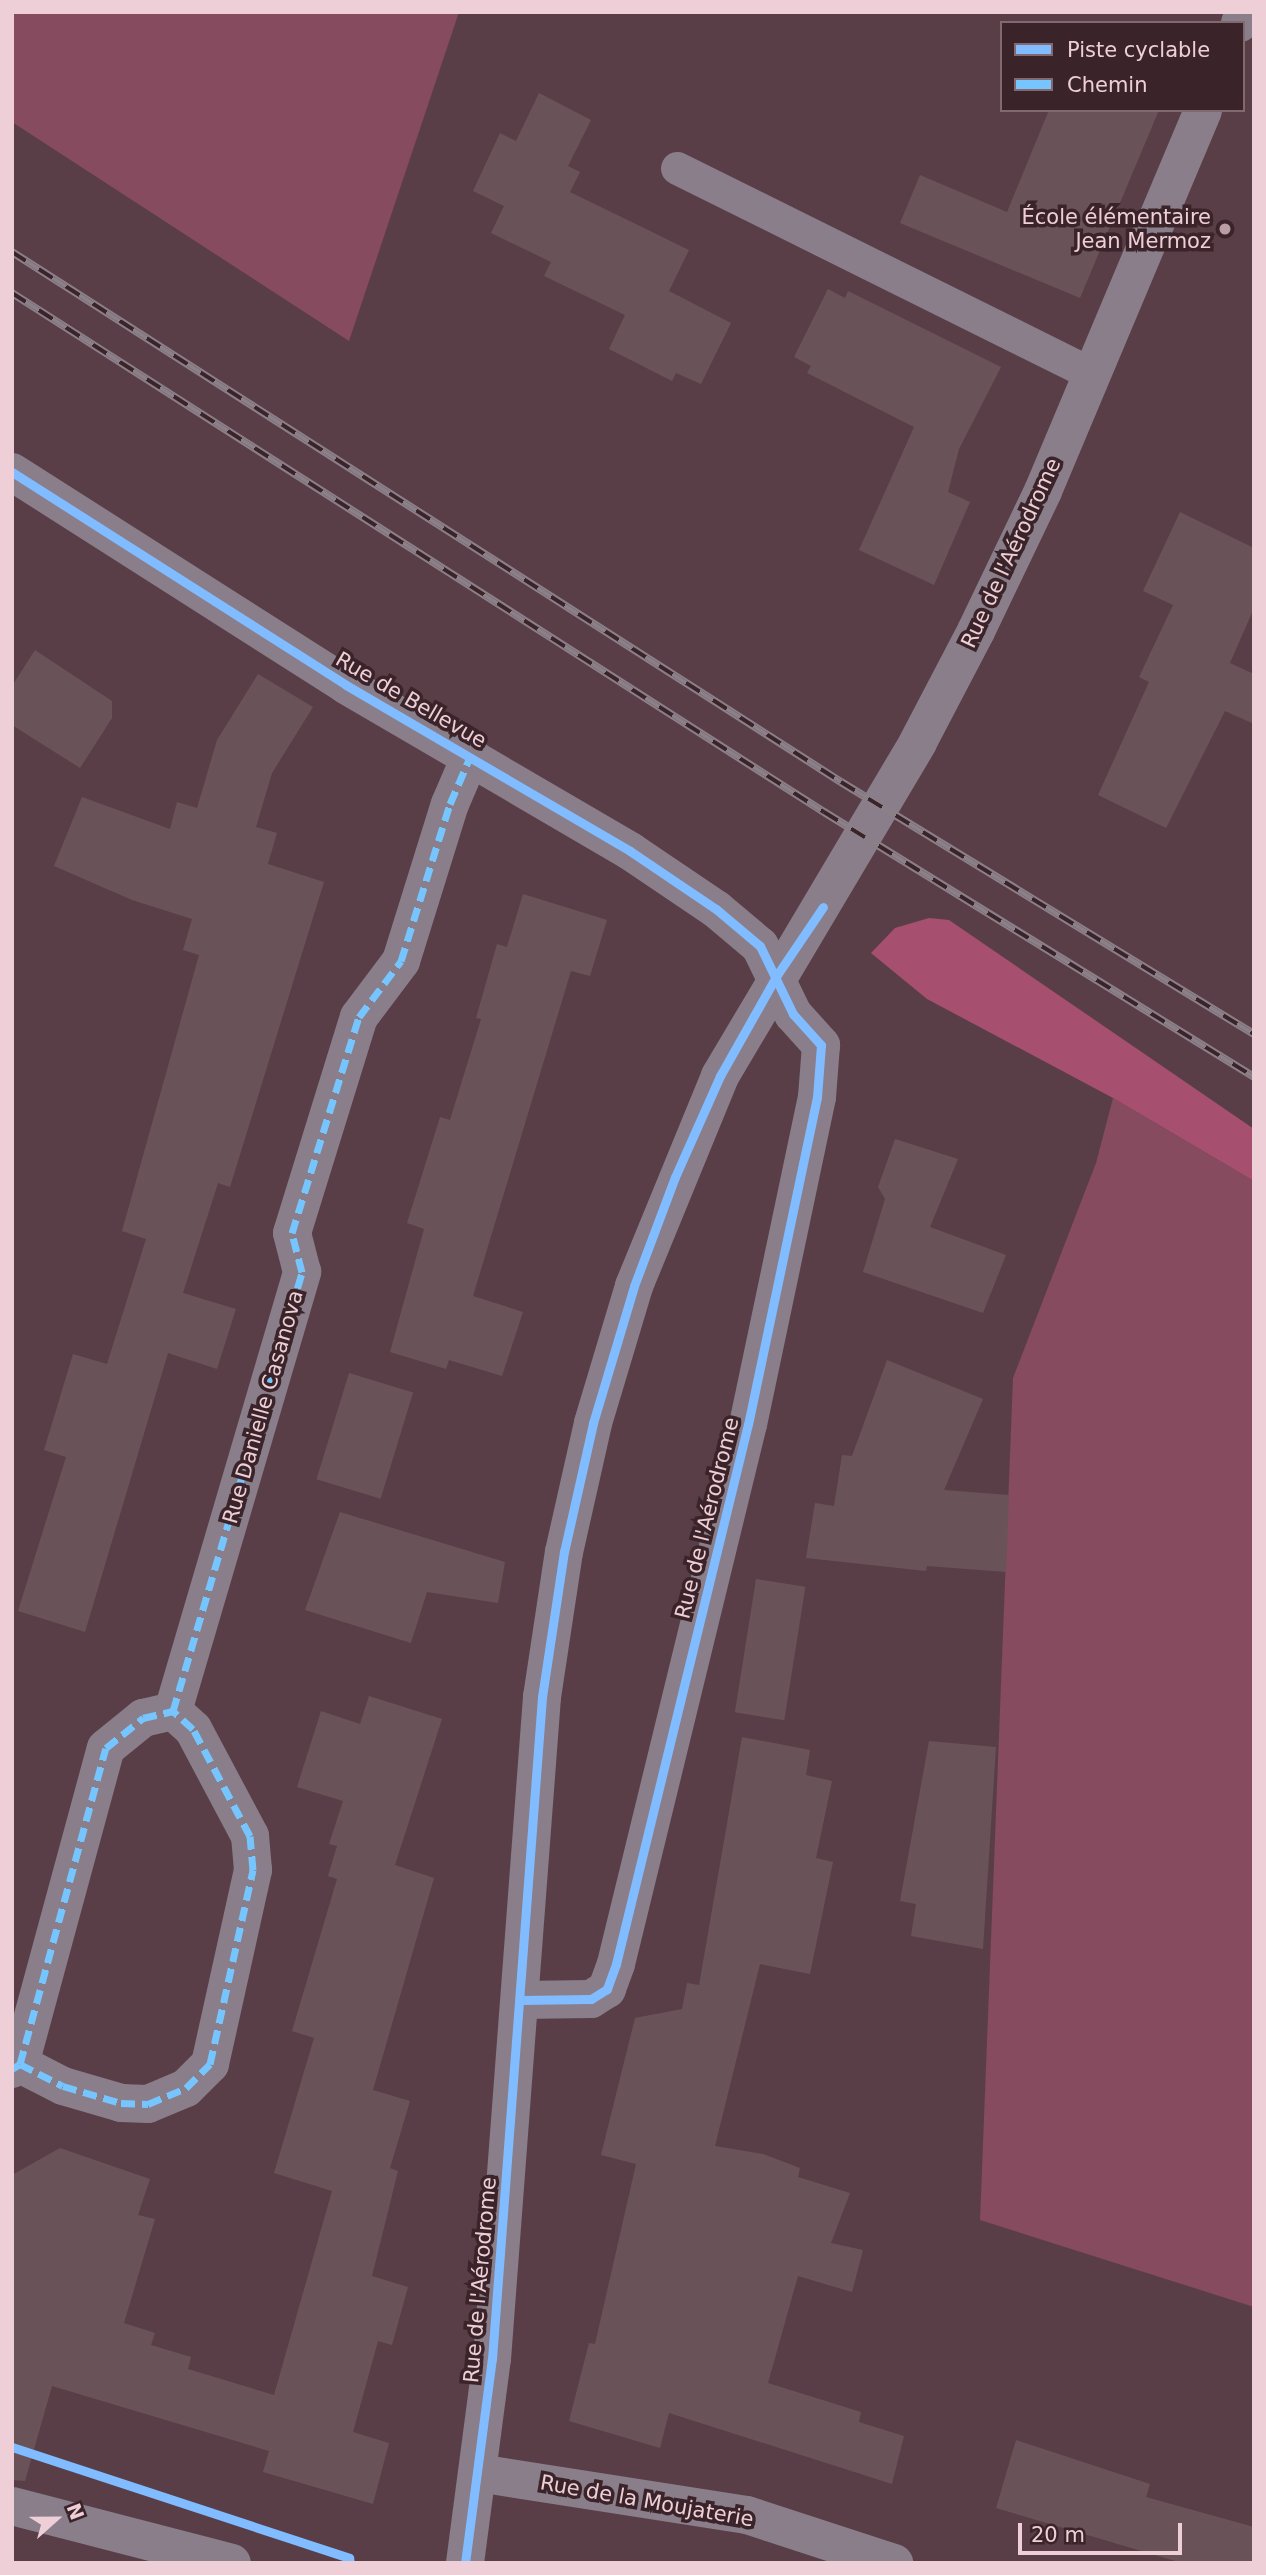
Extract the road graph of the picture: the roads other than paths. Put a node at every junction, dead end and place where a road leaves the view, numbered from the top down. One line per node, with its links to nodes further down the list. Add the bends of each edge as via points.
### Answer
1 (1202, 112): 3 (street, Rue de l'Aérodrome)
2 (677, 168): 3 (lane)
3 (1090, 373): 6 (street, Rue de l'Aérodrome, via 1043,491 918,742 823,907)
4 (12, 472): 5 (street, Rue de Bellevue, via 346,685)
5 (471, 755): 6 (street, Rue de Bellevue, via 630,850 716,909 760,946); 7 (street, Rue Danielle Casanova, via 450,804 401,961 359,1017 292,1233 302,1272)
6 (777, 975): 8 (street, Rue de l'Aérodrome, via 720,1076 675,1177 634,1286 593,1423 564,1552 542,1697); 8 (street, Rue de l'Aérodrome, via 793,1014 821,1045 817,1097 748,1424 616,1964 607,1989 591,1999)
7 (173, 1711): 9 (street, via 143,1718 106,1748); 9 (street, via 193,1729 250,1836 253,1870 210,2064 186,2088 148,2104 121,2103)
8 (520, 2000): 10 (street, Rue de l'Aérodrome, via 492,2359)
9 (16, 2066)
10 (478, 2473): 13 (street, Rue de l'Aérodrome); 14 (street, Rue de la Moujaterie, via 747,2515)
11 (12, 2506): 12 (street)
12 (232, 2563)
13 (465, 2563)
14 (894, 2563)

